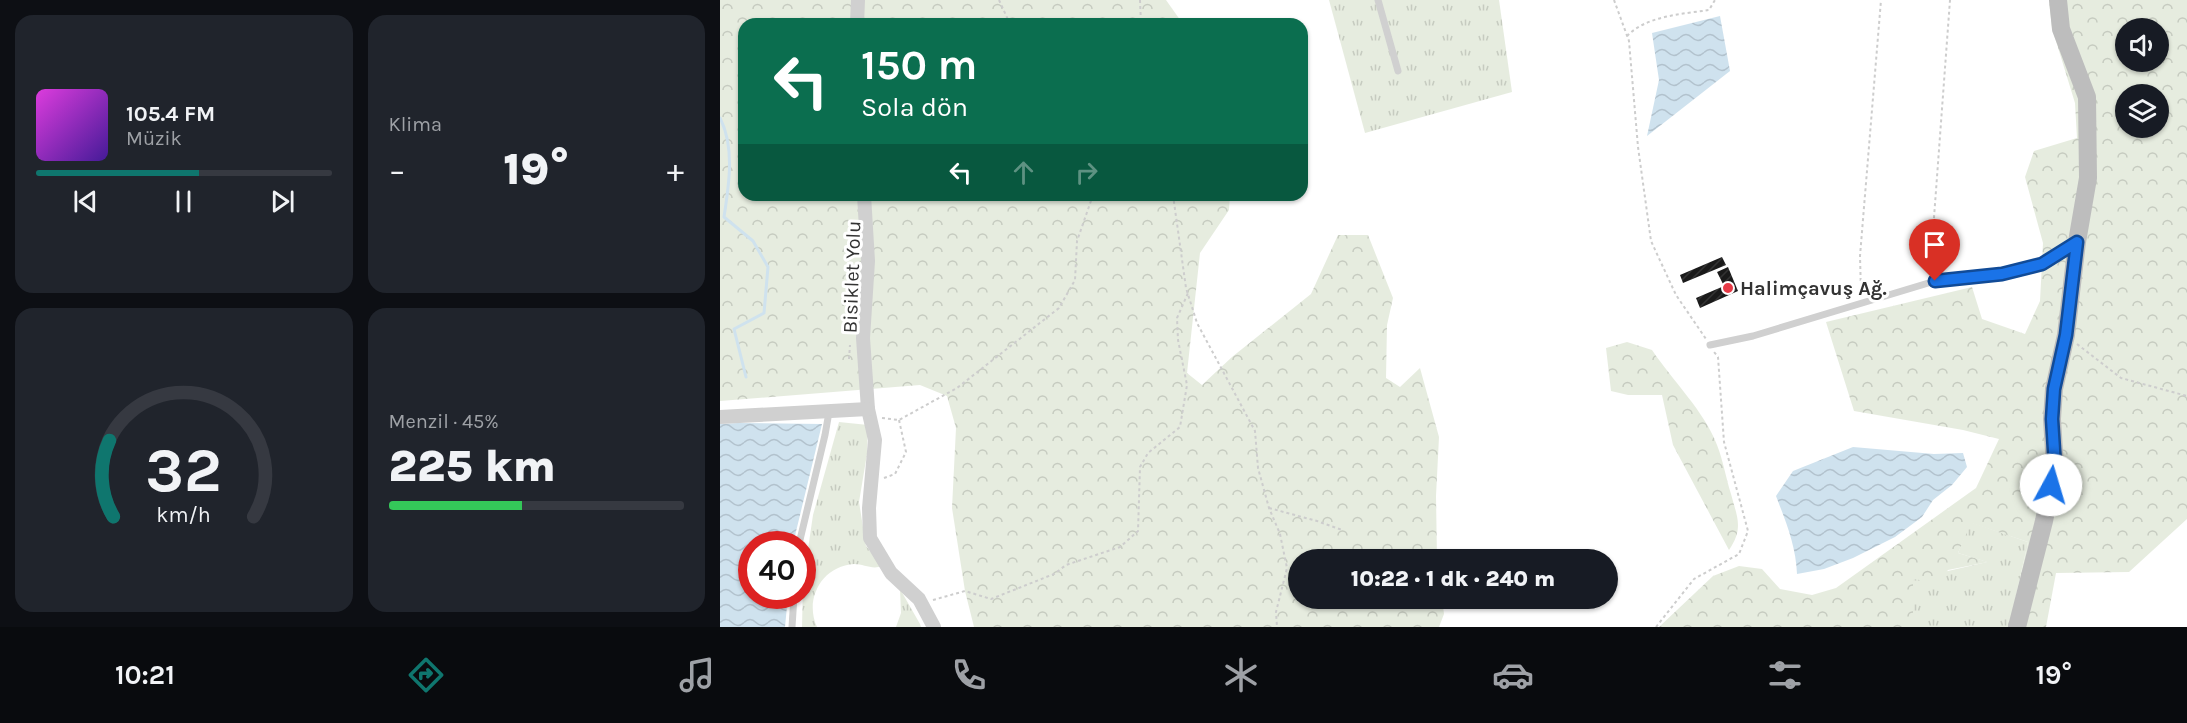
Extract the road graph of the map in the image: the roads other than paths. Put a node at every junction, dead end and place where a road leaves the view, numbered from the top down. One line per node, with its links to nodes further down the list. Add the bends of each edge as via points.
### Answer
1 (858, 0): 4 (street)
2 (1378, 0): 5 (lane)
3 (2058, 0): 7 (street, via 2061,29 2086,97 2088,178)
4 (857, 18)
5 (1398, 70)
6 (864, 201): 10 (street, via 868,261 863,338)
7 (2077, 242): 8 (lane, via 2042,264 2002,274 1929,283 1754,336); 16 (street, via 2066,335 2054,389 2055,466)
8 (1710, 345)
9 (829, 412): 10 (street); 11 (street); 12 (lane)
10 (869, 412): 15 (street, via 875,440 870,538 891,573 921,603)
11 (720, 417)
12 (802, 531)
13 (793, 609): 14 (lane)
14 (792, 627)
15 (934, 627)
16 (2017, 627)

